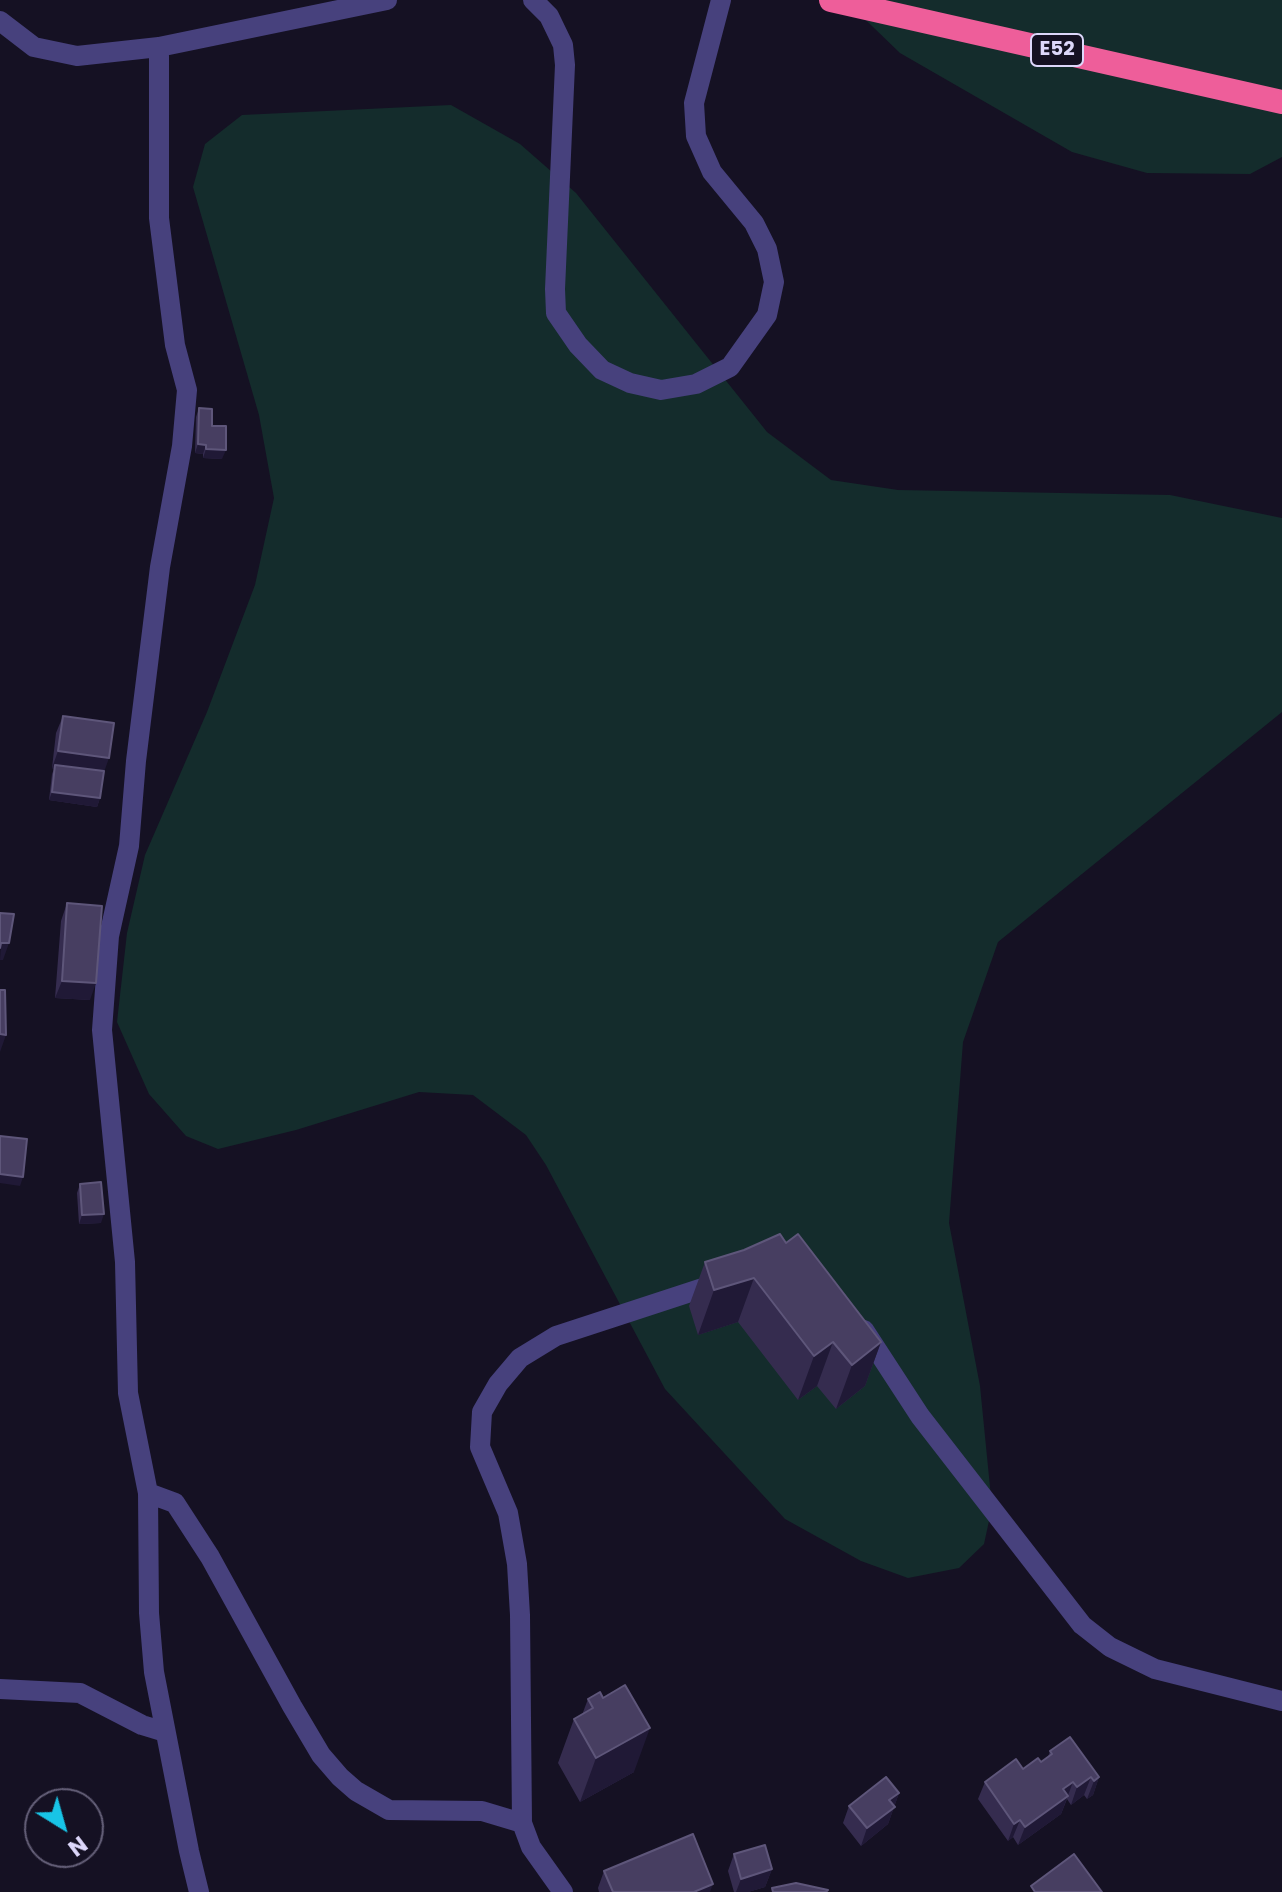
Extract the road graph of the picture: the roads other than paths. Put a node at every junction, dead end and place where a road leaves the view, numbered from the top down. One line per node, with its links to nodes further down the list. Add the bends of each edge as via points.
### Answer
1 (387, 0): 6 (street)
2 (533, 0): 3 (street, via 549,16 563,45 565,65 556,313 602,370 661,390 696,384 730,367 767,315 774,282 754,223 712,172 696,136 694,103)
3 (721, 0)
4 (831, 0): 7 (highway, E52)
5 (0, 21): 6 (street, via 34,47 77,56)
6 (159, 47): 10 (street, via 159,218 175,345 187,390 160,567 129,846 109,936 102,1030 125,1262 128,1393)
7 (1282, 102)
8 (737, 1277): 14 (street, via 556,1336 520,1358 482,1412 480,1447 508,1513 517,1564)
9 (854, 1315): 12 (street, via 920,1416 1082,1625 1110,1647 1155,1669)
10 (148, 1493): 13 (street, via 149,1613); 14 (street, via 175,1503 321,1755 340,1777 389,1810 482,1811)
11 (0, 1689): 13 (street, via 80,1693)
12 (1282, 1701)
13 (165, 1732): 15 (street)
14 (522, 1823): 16 (street, via 531,1847)
15 (199, 1892)
16 (563, 1892)

